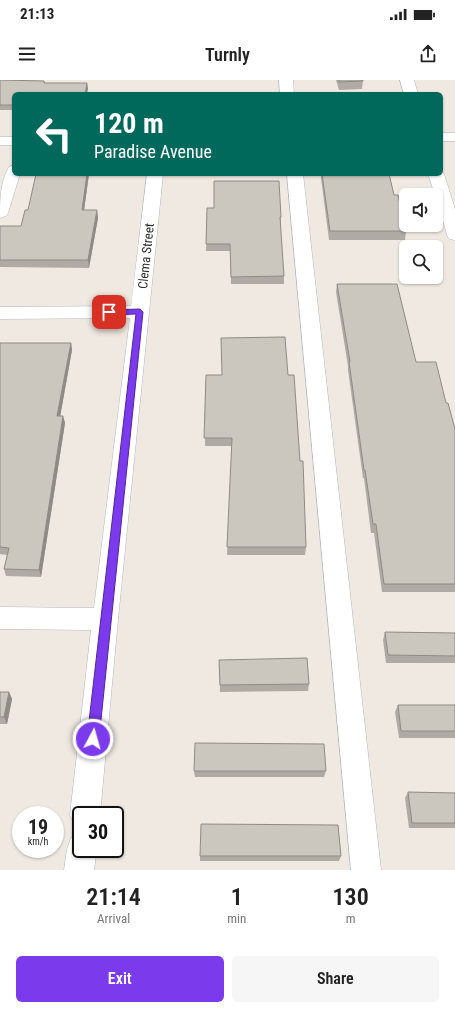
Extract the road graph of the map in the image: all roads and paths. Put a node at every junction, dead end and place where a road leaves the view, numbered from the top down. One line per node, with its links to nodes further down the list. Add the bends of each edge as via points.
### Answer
1 (286, 80): 3 (street)
2 (407, 80): 4 (street)
3 (287, 92)
4 (410, 92)
5 (443, 137): 6 (street)
6 (455, 137)
7 (0, 141): 8 (street)
8 (12, 141)
9 (12, 176): 13 (street)
10 (155, 176): 15 (street, Clema Street)
11 (295, 176): 22 (street)
12 (437, 176): 14 (street)
13 (0, 213)
14 (455, 236)
15 (140, 312): 16 (street); 18 (street, Clema Street)
16 (0, 313)
17 (0, 618): 18 (street)
18 (105, 618): 19 (street, Clema Street)
19 (86, 806)
20 (81, 858): 21 (street)
21 (79, 870)
22 (366, 870)

